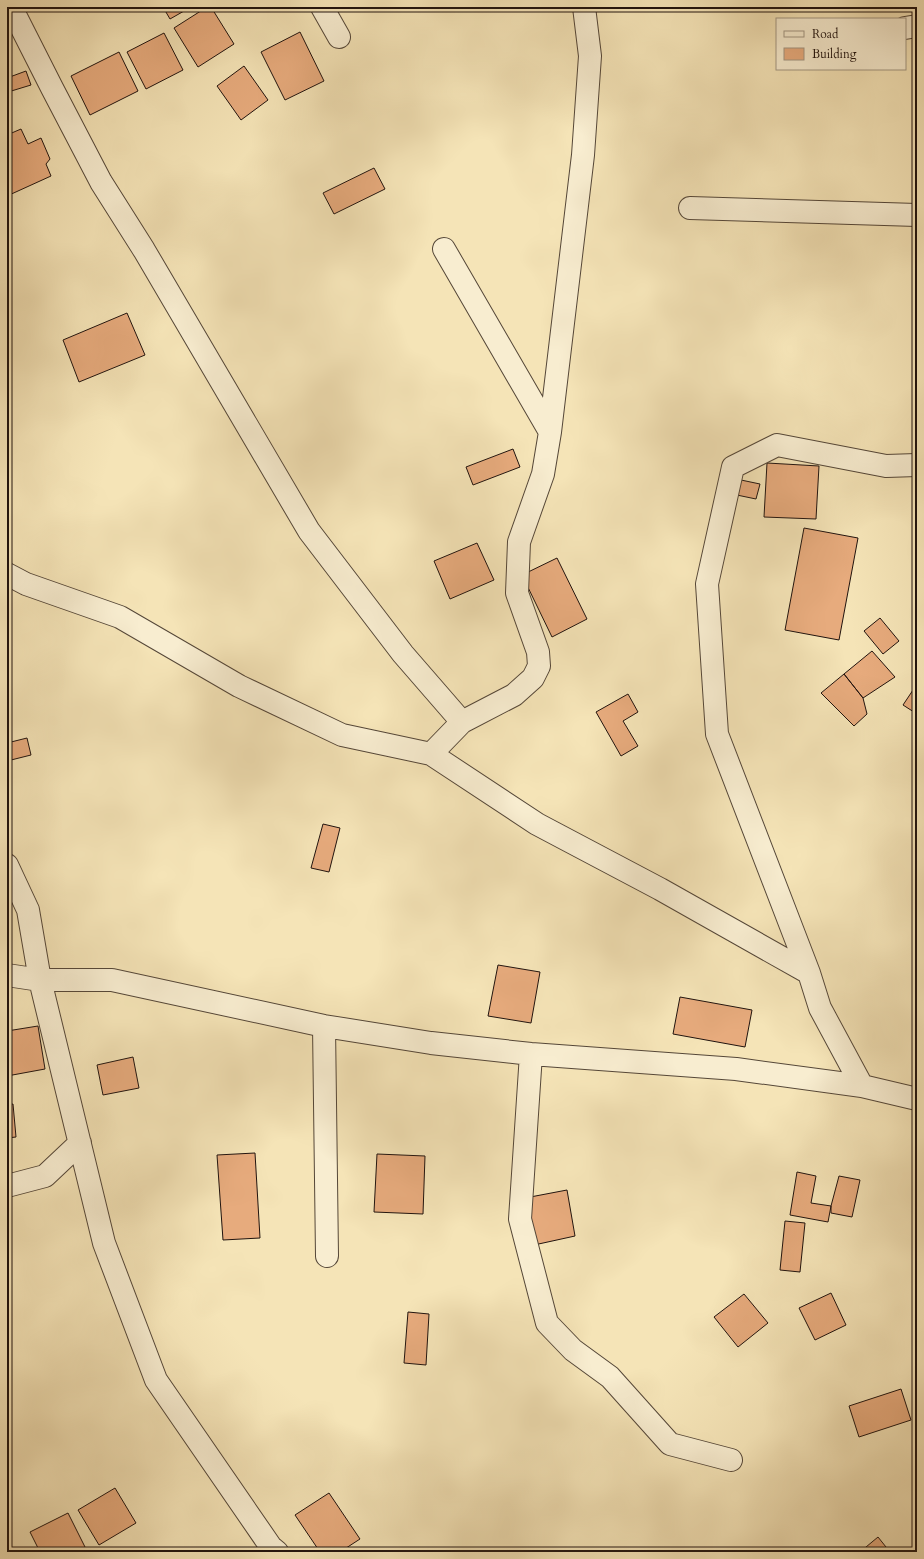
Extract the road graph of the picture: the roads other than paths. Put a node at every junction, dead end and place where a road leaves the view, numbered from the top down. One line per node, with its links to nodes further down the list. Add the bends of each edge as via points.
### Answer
1 (11, 7): 13 (street, via 101,182 148,256 309,531 403,654)
2 (322, 7): 6 (street)
3 (584, 7): 10 (street, via 590,56 583,147)
4 (917, 26): 5 (street)
5 (906, 28)
6 (340, 37)
7 (690, 208): 8 (street)
8 (917, 215)
9 (444, 249): 10 (street)
10 (550, 432): 13 (street, via 543,474 519,542 517,593 538,652 539,666 533,678 514,695)
11 (917, 465): 16 (street, via 886,466 777,445 734,467 707,584 717,734)
12 (7, 574): 14 (street, via 26,584 120,617 239,686 342,735)
13 (462, 722): 14 (street)
14 (431, 754): 16 (street, via 537,824 660,889)
15 (7, 865): 18 (street, via 28,910)
16 (809, 973): 21 (street, via 820,1008)
17 (7, 975): 18 (street)
18 (40, 980): 19 (street, via 112,980); 23 (street)
19 (324, 1026): 20 (street, via 431,1043); 25 (street)
20 (530, 1054): 21 (street, via 736,1069); 26 (street, via 520,1219 547,1323 573,1350 610,1377 670,1444)
21 (862, 1086): 22 (street)
22 (917, 1100)
23 (80, 1143): 24 (street, via 45,1176); 27 (street, via 104,1243 156,1380)
24 (7, 1186)
25 (327, 1256)
26 (731, 1460)
27 (269, 1550)

